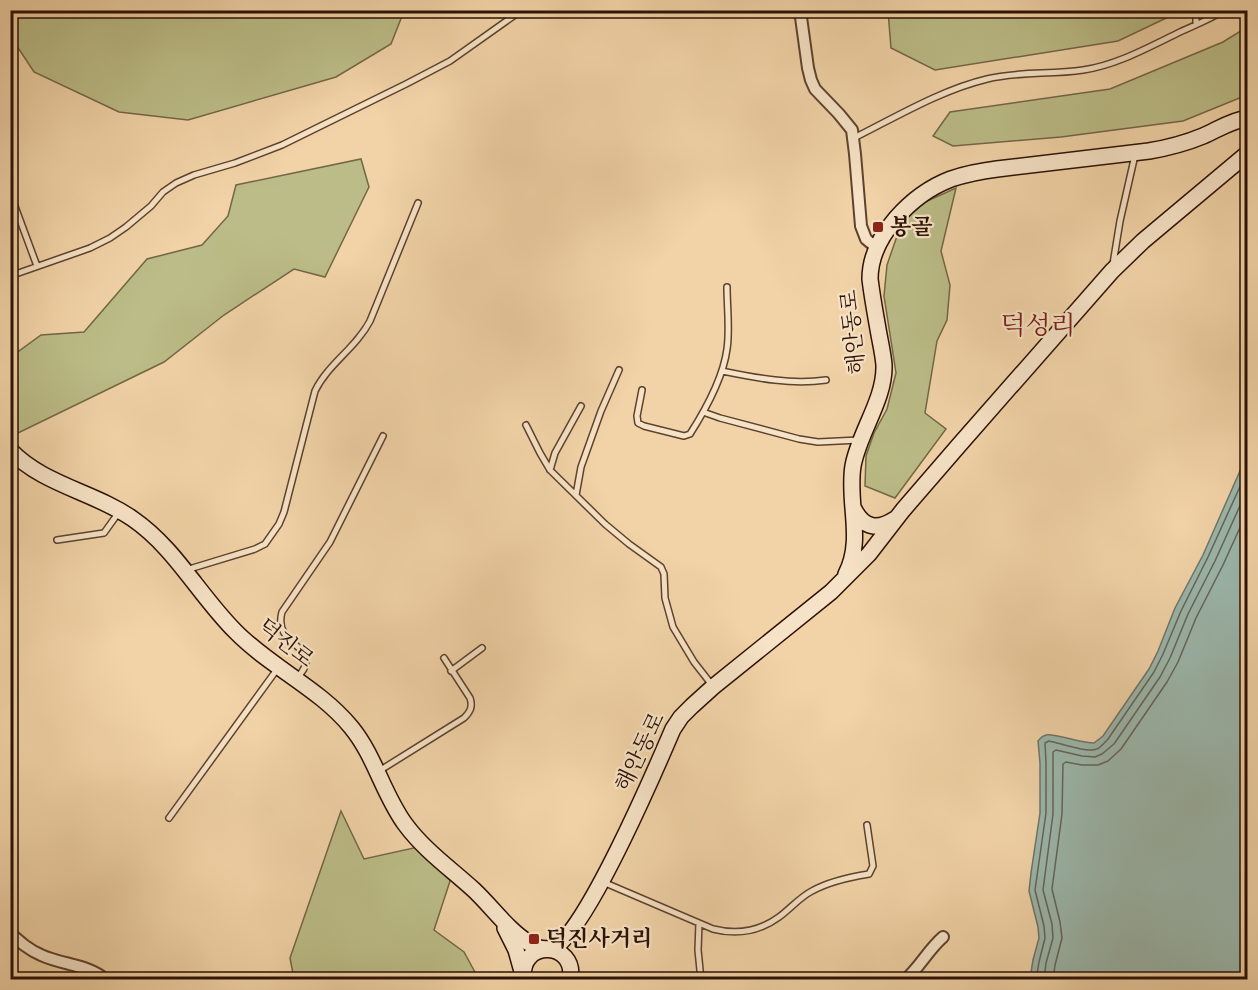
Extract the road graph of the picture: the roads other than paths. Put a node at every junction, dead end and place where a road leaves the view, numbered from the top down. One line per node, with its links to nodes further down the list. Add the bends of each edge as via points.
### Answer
1 (522, 10): 13 (lane, via 450,61 282,145 176,183 110,238)
2 (800, 10): 7 (street, via 811,80 847,123)
3 (1196, 10): 5 (lane)
4 (1225, 10): 5 (lane)
5 (1196, 24): 7 (lane, via 1123,59 1095,67 988,78)
6 (1245, 120): 9 (street, 해안동로, via 1201,137)
7 (854, 138): 12 (street, via 861,226 866,238)
8 (1248, 153): 14 (street, 해안동로)
9 (1135, 154): 12 (street, 해안동로, via 997,169 950,180 906,208); 14 (lane)
10 (10, 193): 13 (lane)
11 (418, 203): 33 (lane, via 367,328 321,379 315,391 284,512 271,536 255,549)
12 (877, 248): 25 (street, 해안동로, via 870,279 884,367 880,392)
13 (37, 266): 15 (lane)
14 (1112, 271): 31 (street, 해안동로)
15 (10, 276)
16 (727, 287): 18 (lane, via 727,346)
17 (619, 370): 28 (lane, via 581,467)
18 (722, 371): 19 (lane, via 777,381); 22 (lane)
19 (826, 380)
20 (642, 390): 22 (lane, via 637,417 644,426 684,436 690,434)
21 (581, 406): 27 (lane)
22 (703, 412): 25 (lane, via 799,439)
23 (526, 425): 27 (lane)
24 (383, 436): 39 (lane, via 330,542 282,612 281,628 305,656 304,669)
25 (860, 439): 29 (street, 해안동로, via 853,467)
26 (10, 450): 30 (street, 덕진로, via 28,466)
27 (550, 470): 28 (lane)
28 (576, 495): 40 (lane, via 629,544 661,567 673,627)
29 (853, 507): 31 (street, via 864,523 872,526 888,524); 34 (street, 해안동로, via 854,551 847,571)
30 (120, 511): 32 (lane, via 104,533); 33 (street, 덕진로, via 145,528)
31 (898, 517): 34 (street, 해안동로, via 869,554)
32 (57, 540)
33 (185, 570): 37 (street, 덕진로, via 236,633)
34 (831, 592): 40 (street, 해안동로)
35 (482, 648): 38 (lane)
36 (444, 658): 38 (lane)
37 (279, 667): 39 (street, 덕진로); 42 (lane)
38 (451, 671): 41 (lane, via 470,698 470,712)
39 (296, 680): 41 (street, 덕진로, via 323,699 351,727)
40 (713, 687): 44 (street, 해안동로, via 681,717 674,729)
41 (378, 772): 45 (street, 덕진로, via 395,809 414,836)
42 (169, 818)
43 (867, 825): 47 (lane, via 873,866 870,874 842,878 812,891 764,927 723,932)
44 (602, 881): 46 (street, 해안동로); 47 (lane)
45 (496, 912): 50 (street, 덕진로, via 527,943); 52 (street, via 516,950)
46 (582, 916): 50 (street, 해안동로, via 565,940); 51 (street, 해안동로, via 570,960)
47 (699, 923): 54 (lane)
48 (10, 933): 53 (street, via 41,956 91,969)
49 (944, 937): 55 (street)
50 (550, 949): 51 (street, via 564,956); 52 (street, 해안동로, via 530,956 525,962)
51 (571, 976)
52 (523, 979)
53 (106, 980)
54 (701, 980)
55 (905, 980)

